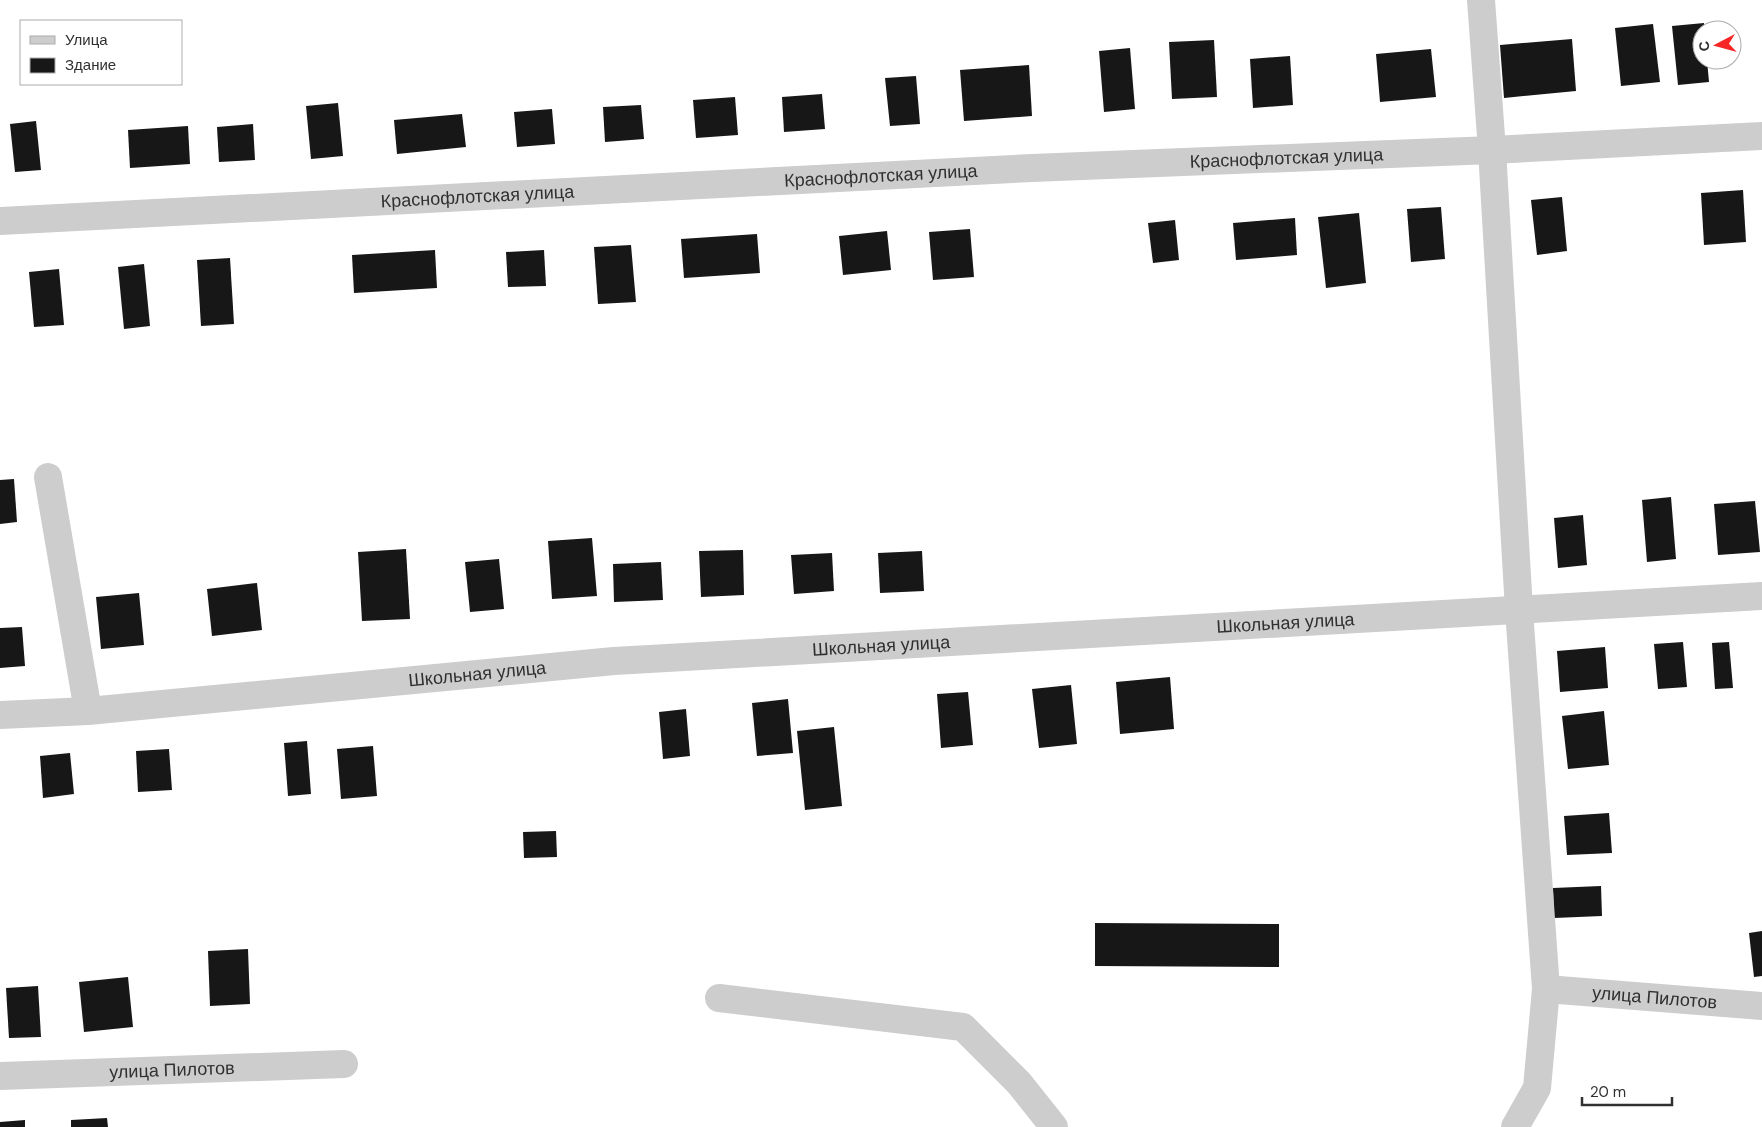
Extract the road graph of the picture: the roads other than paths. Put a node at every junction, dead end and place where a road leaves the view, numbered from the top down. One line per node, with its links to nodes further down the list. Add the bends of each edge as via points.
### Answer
1 (1481, 0): 3 (street)
2 (1762, 136): 3 (street, Краснофлотская улица)
3 (1492, 150): 4 (street, Краснофлотская улица, via 1032,168); 7 (street)
4 (0, 221)
5 (48, 477): 8 (street)
6 (1762, 596): 7 (street, Школьная улица)
7 (1519, 610): 8 (street, Школьная улица, via 614,661); 10 (street)
8 (88, 711): 9 (street, Школьная улица)
9 (0, 715)
10 (1546, 988): 12 (street, улица Пилотов); 16 (street, via 1537,1088)
11 (719, 998): 15 (street, via 963,1027 1019,1084)
12 (1762, 1006)
13 (344, 1064): 14 (street, улица Пилотов)
14 (0, 1076)
15 (1054, 1127)
16 (1515, 1127)

